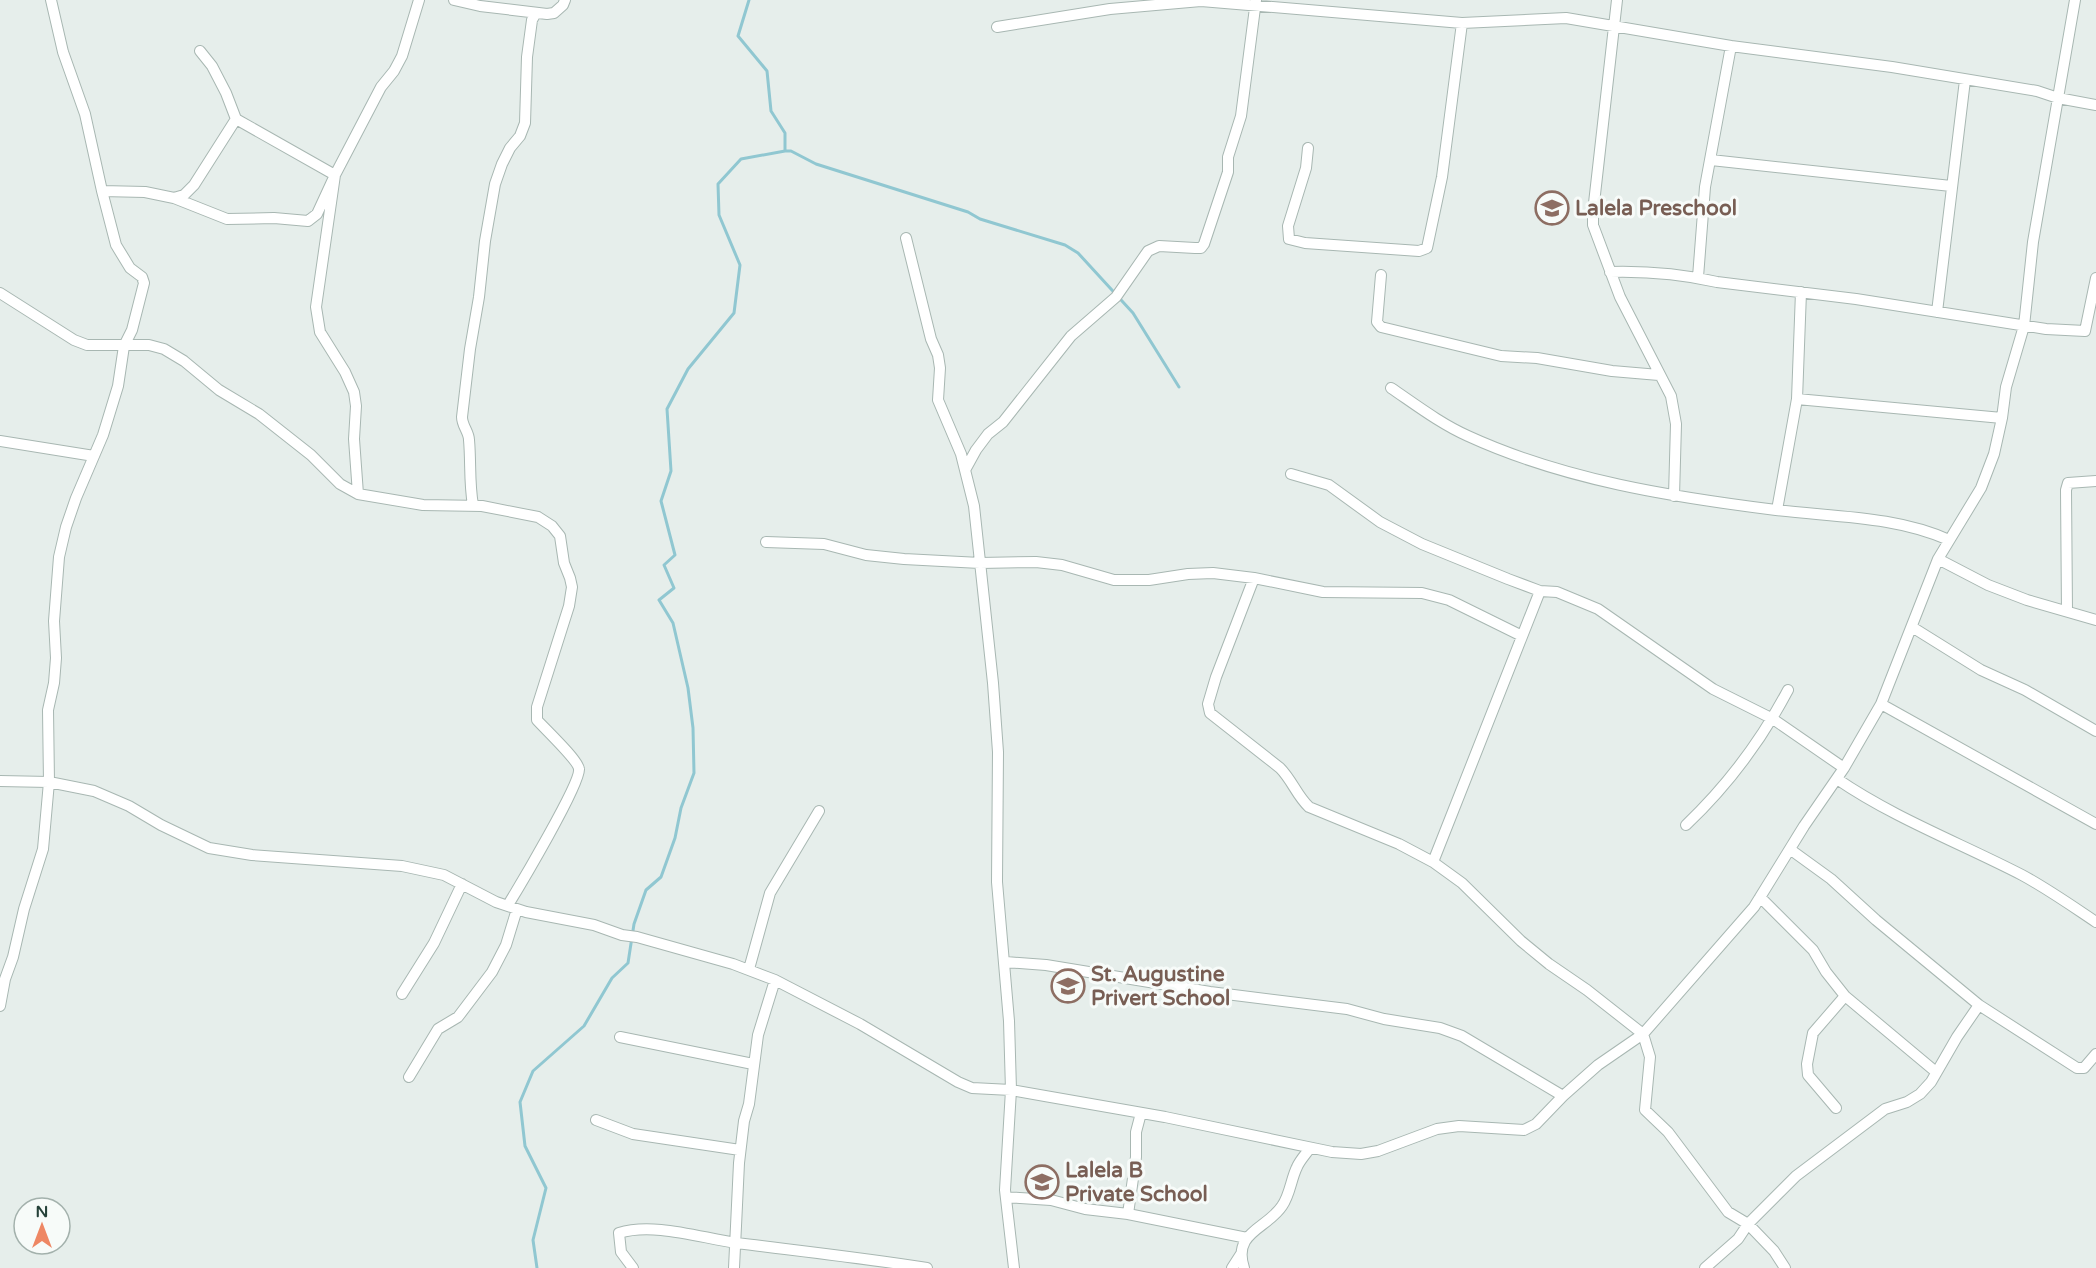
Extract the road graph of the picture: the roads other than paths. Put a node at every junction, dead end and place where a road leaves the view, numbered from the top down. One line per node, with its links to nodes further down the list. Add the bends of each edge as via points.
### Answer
1 (51, 0): 22 (street, via 63,52 85,114)
2 (419, 0): 20 (street, via 402,56 381,87)
3 (454, 0): 8 (street)
4 (565, 0): 8 (street, via 554,13)
5 (1617, 0): 10 (street)
6 (2075, 0): 15 (street)
7 (1256, 3): 9 (street); 11 (street, via 1201,1 1110,9); 41 (street, via 1241,116 1228,157 1228,172 1204,244 1201,248 1159,246 1148,251 1116,297 1071,336 976,450)
8 (536, 13): 46 (street, via 527,57 525,123 495,184 470,349 462,424 469,438)
9 (1462, 22): 10 (street, via 1566,18); 18 (street, via 1442,177 1427,248 1419,251 1289,239 1288,226 1306,168)
10 (1613, 26): 12 (street); 25 (street, via 1593,212 1595,231)
11 (997, 27)
12 (1731, 46): 14 (street); 19 (street)
13 (200, 51): 17 (street, via 212,66)
14 (1965, 80): 15 (street); 21 (street)
15 (2058, 98): 16 (street); 32 (street, via 2032,242)
16 (2096, 105)
17 (236, 119): 20 (street); 23 (street, via 194,185)
18 (1308, 148)
19 (1711, 160): 21 (street); 27 (street)
20 (335, 175): 23 (street, via 317,214 308,221 227,219); 44 (street, via 316,314 320,332 354,392)
21 (1951, 186): 31 (street)
22 (102, 191): 23 (street, via 145,192); 34 (street, via 116,245 144,283)
23 (174, 198)
24 (906, 238): 41 (street, via 938,355 938,400)
25 (1610, 272): 27 (street, via 1647,271); 35 (street)
26 (1382, 274): 35 (street, via 1377,322 1381,327 1501,356)
27 (1698, 277): 29 (street)
28 (2096, 278): 33 (street)
29 (1801, 292): 31 (street); 37 (street)
30 (0, 293): 34 (street, via 87,345)
31 (1937, 312): 32 (street)
32 (2024, 326): 33 (street); 38 (street, via 2006,387)
33 (2091, 329)
34 (124, 346): 40 (street, via 118,386); 44 (street, via 149,345 184,361 219,390 259,414 340,484)
35 (1659, 375): 45 (street, via 1671,396 1676,424)
36 (1391, 388): 45 (street, via 1466,436 1533,462)
37 (1797, 399): 38 (street); 47 (street)
38 (2002, 418): 48 (street, via 1981,488)
39 (0, 441): 40 (street)
40 (94, 456): 65 (street, via 59,557 55,676 48,710)
41 (965, 470): 51 (street, via 974,506)
42 (1291, 474): 53 (street, via 1329,485 1380,522 1422,544)
43 (2096, 481): 54 (street, via 2068,483 2066,490)
44 (358, 494): 46 (street, via 423,505)
45 (1674, 496): 47 (street)
46 (473, 505): 73 (street, via 538,517 552,526 560,536 572,587 543,685 537,720 577,764 579,774)
47 (1777, 510): 48 (street, via 1901,524)
48 (1950, 540): 50 (street)
49 (766, 542): 51 (street, via 812,542 903,560)
50 (1938, 559): 54 (street, via 1988,585); 56 (street)
51 (980, 563): 52 (street, via 1053,564 1114,579 1149,580 1213,573); 75 (street, via 998,752 998,882)
52 (1254, 578): 57 (street, via 1323,592 1409,592 1436,596); 70 (street, via 1216,677 1208,704 1210,713 1280,768 1309,807)
53 (1540, 591): 57 (street); 60 (street, via 1557,592 1598,609 1713,689)
54 (2067, 611): 55 (street)
55 (2096, 620)
56 (1912, 627): 59 (street); 61 (street, via 1981,670)
57 (1522, 636): 70 (street)
58 (1788, 690): 60 (street)
59 (1881, 704): 62 (street); 67 (street)
60 (1773, 719): 62 (street); 68 (street, via 1732,777)
61 (2096, 731)
62 (1844, 768): 63 (street)
63 (1837, 779): 69 (street); 74 (street, via 1911,821 2024,876)
64 (0, 781): 65 (street)
65 (49, 782): 71 (street, via 94,791 208,848 402,866 444,875); 81 (street, via 43,849 4,979)
66 (819, 811): 76 (street, via 770,893)
67 (2096, 824)
68 (1686, 825)
69 (1791, 850): 72 (street); 80 (street, via 1831,879)
70 (1433, 862): 82 (street, via 1462,883 1521,941)
71 (462, 884): 73 (street); 78 (street, via 434,943)
72 (1760, 897): 79 (street, via 1813,950); 82 (street)
73 (513, 907): 76 (street, via 594,925); 87 (street, via 506,945 492,972 458,1017 438,1029)
74 (2096, 922)
75 (1006, 962): 88 (street); 89 (street, via 1347,1009 1440,1028 1462,1036)
76 (748, 969): 77 (street)
77 (775, 980): 85 (street); 88 (street, via 880,1035 958,1082 972,1088)
78 (402, 994)
79 (1845, 996): 86 (street); 90 (street, via 1813,1033 1807,1064 1808,1075)
80 (1979, 1005): 84 (street, via 2077,1068 2084,1068); 86 (street)
81 (0, 1006)
82 (1643, 1034): 89 (street, via 1598,1065); 97 (street, via 1650,1057 1645,1110 1668,1132 1728,1212)
83 (620, 1037): 85 (street)
84 (2096, 1054)
85 (753, 1064): 94 (street)
86 (1936, 1072): 97 (street, via 1920,1094 1885,1109 1796,1176)
87 (409, 1077)
88 (1011, 1090): 91 (street); 95 (street)
89 (1563, 1096): 93 (street, via 1536,1124 1524,1130 1459,1126 1437,1129 1361,1154)
90 (1836, 1108)
91 (1141, 1113): 93 (street); 96 (street)
92 (596, 1120): 94 (street, via 633,1134)
93 (1310, 1148): 98 (street, via 1297,1166 1284,1204)
94 (740, 1150): 99 (street)
95 (1006, 1197): 96 (street, via 1051,1200); 104 (street)
96 (1128, 1215): 98 (street)
97 (1748, 1224): 107 (street, via 1738,1239); 108 (street)
98 (1247, 1238): 100 (street)
99 (734, 1243): 101 (street, via 630,1229 619,1233 621,1252); 102 (street); 103 (street)
100 (1241, 1254): 105 (street); 106 (street)
101 (633, 1268)
102 (734, 1268)
103 (927, 1268)
104 (1014, 1268)
105 (1232, 1268)
106 (1244, 1268)
107 (1705, 1268)
108 (1785, 1268)

